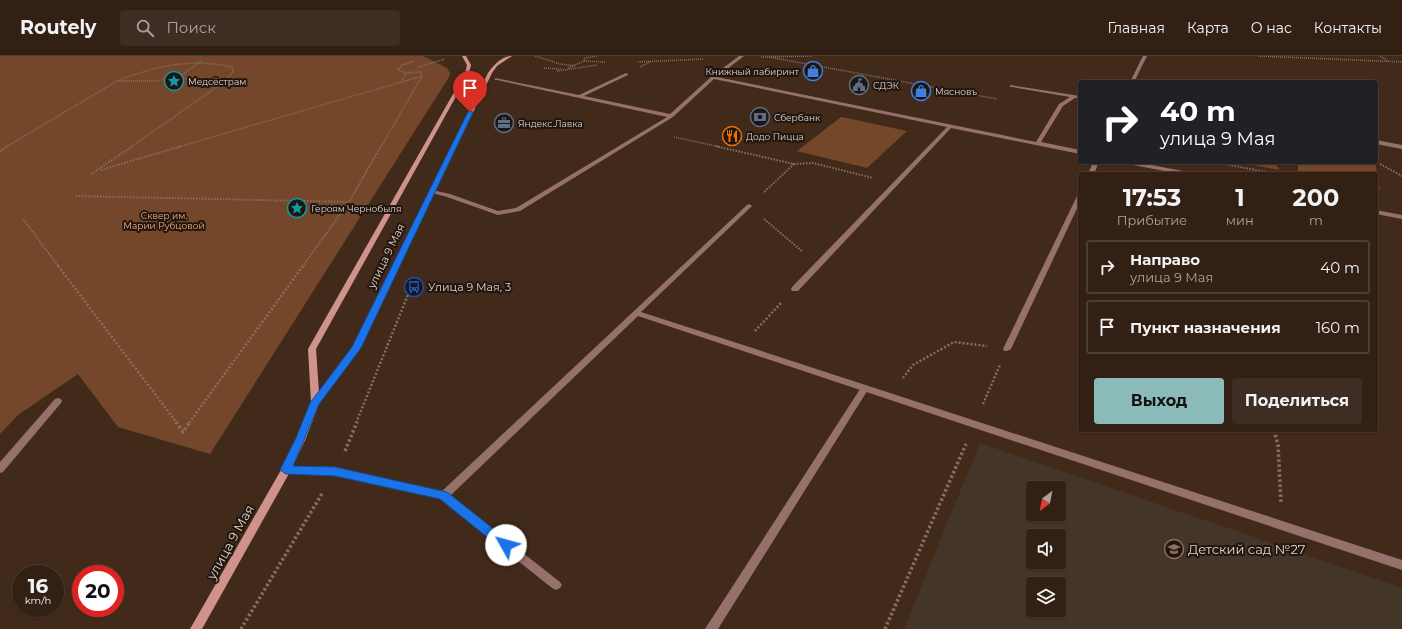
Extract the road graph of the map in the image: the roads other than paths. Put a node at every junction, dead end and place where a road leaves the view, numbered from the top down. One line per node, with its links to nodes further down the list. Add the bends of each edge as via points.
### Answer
1 (464, 56): 31 (main road, улица 9 Мая, via 469,65 467,73 312,349)
2 (510, 56): 21 (main road, улица 9 Мая, via 496,65 490,73)
3 (742, 56): 6 (street)
4 (1145, 56): 8 (street)
5 (626, 74): 11 (street)
6 (713, 78): 13 (street); 14 (street)
7 (497, 79): 11 (street)
8 (1133, 80)
9 (1012, 86): 10 (street)
10 (1074, 96): 12 (street); 16 (street, via 1061,105)
11 (578, 97): 13 (street)
12 (1078, 97)
13 (671, 116): 21 (street, via 518,210 498,213)
14 (950, 126): 16 (street); 26 (street)
15 (1378, 142): 17 (street)
16 (1037, 144): 18 (street)
17 (1402, 147)
18 (1078, 152)
19 (1138, 164): 20 (street)
20 (1178, 172)
21 (432, 192): 31 (main road, улица 9 Мая, via 356,348)
22 (1078, 200): 28 (street)
23 (749, 206): 27 (street)
24 (1378, 212): 25 (street)
25 (1402, 217)
26 (795, 289)
27 (636, 313): 29 (street); 34 (street)
28 (1007, 349)
29 (865, 388): 35 (street); 38 (street)
30 (58, 401): 32 (street)
31 (315, 403): 33 (main road, улица 9 Мая)
32 (0, 469)
33 (286, 470): 34 (street, via 335,472); 37 (main road, улица 9 Мая)
34 (443, 496): 36 (street)
35 (1402, 564)
36 (556, 585)
37 (196, 629)
38 (711, 629)

